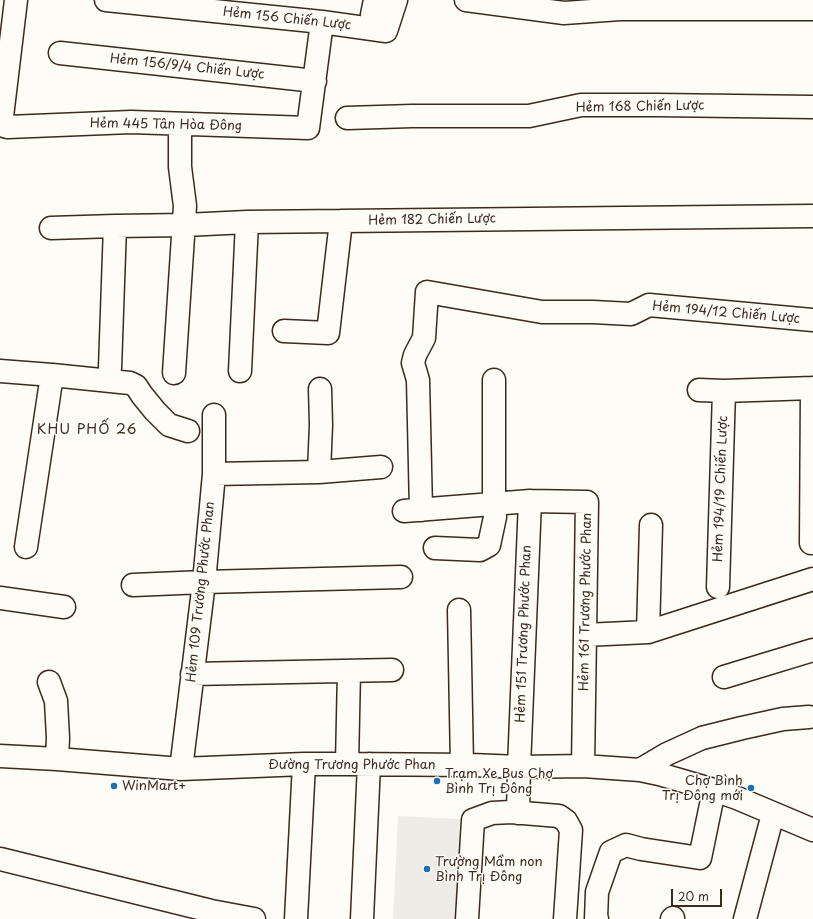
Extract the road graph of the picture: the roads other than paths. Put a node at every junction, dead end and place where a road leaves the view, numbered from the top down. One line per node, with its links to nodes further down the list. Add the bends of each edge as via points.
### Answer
1 (16, 0): 15 (street)
2 (106, 0): 8 (street, Hẻm 156 Chiến Lược)
3 (375, 0): 9 (street)
4 (396, 0): 9 (street, Hẻm 156 Chiến Lược, via 386,31)
5 (466, 0): 6 (street, via 564,13)
6 (620, 4): 7 (street)
7 (813, 9)
8 (322, 22): 9 (street, Hẻm 156 Chiến Lược); 11 (street)
9 (372, 29)
10 (60, 53): 11 (street, Hẻm 156/9/4 Chiến Lược)
11 (314, 81): 14 (street, Hẻm 445 Tân Hòa Đông, via 308,128)
12 (813, 107): 13 (street, Hẻm 168 Chiến Lược, via 581,105 529,116)
13 (347, 118)
14 (180, 124): 15 (street, Hẻm 445 Tân Hòa Đông, via 131,122 8,127); 19 (street)
15 (1, 125)
16 (813, 216): 17 (street, Hẻm 182 Chiến Lược)
17 (341, 221): 18 (street, Hẻm 182 Chiến Lược); 23 (street, via 328,333)
18 (247, 222): 19 (street, Hẻm 182 Chiến Lược); 26 (street)
19 (184, 225): 20 (street, Hẻm 182 Chiến Lược); 27 (street)
20 (115, 226): 21 (street, Hẻm 182 Chiến Lược); 24 (street)
21 (51, 228)
22 (813, 320): 41 (street, Hẻm 194/12 Chiến Lược, via 649,305 631,314 542,312 426,292 424,338 413,363 418,380)
23 (284, 330)
24 (110, 368)
25 (0, 371): 28 (street)
26 (240, 372)
27 (174, 373)
28 (52, 375): 35 (street, via 136,386 169,425); 44 (street)
29 (494, 380): 40 (street)
30 (812, 388): 33 (street); 43 (street)
31 (320, 389): 37 (street)
32 (699, 390): 33 (street)
33 (724, 392): 50 (street, Hẻm 194/19 Chiến Lược)
34 (214, 415): 38 (street, Hẻm 109 Trương Phước Phan)
35 (188, 430)
36 (381, 467): 37 (street)
37 (319, 472): 38 (street)
38 (214, 474): 48 (street, Hẻm 109 Trương Phước Phan)
39 (530, 501): 40 (street, Hẻm 161 Trương Phước Phan); 55 (street, Hẻm 161 Trương Phước Phan, via 587,502); 70 (street, Hẻm 151 Trương Phước Phan)
40 (494, 504): 41 (street, Hẻm 161 Trương Phước Phan); 45 (street, via 495,517 489,545 480,550)
41 (412, 510)
42 (652, 525): 54 (street)
43 (811, 543)
44 (26, 547)
45 (435, 548)
46 (400, 577): 48 (street)
47 (813, 579): 54 (street)
48 (204, 582): 49 (street); 59 (street, Hẻm 109 Trương Phước Phan)
49 (133, 585)
50 (718, 587)
51 (0, 598): 52 (street)
52 (64, 607)
53 (459, 610): 68 (street)
54 (648, 632): 55 (street)
55 (585, 635): 69 (street, Hẻm 161 Trương Phước Phan)
56 (813, 650): 60 (street)
57 (392, 670): 58 (street)
58 (349, 671): 59 (street); 66 (street)
59 (192, 674): 71 (street, Hẻm 109 Trương Phước Phan)
60 (724, 677)
61 (49, 682): 64 (street, via 56,701)
62 (808, 716): 72 (street, via 783,719 702,738)
63 (0, 756): 64 (street, Đường Trương Phước Phan)
64 (57, 759): 71 (street, Đường Trương Phước Phan)
65 (304, 764): 66 (street, Đường Trương Phước Phan); 71 (street, Đường Trương Phước Phan); 79 (street)
66 (347, 764): 67 (street, Đường Trương Phước Phan)
67 (369, 764): 68 (street, Đường Trương Phước Phan); 80 (street)
68 (462, 765): 70 (street, Đường Trương Phước Phan)
69 (583, 766): 70 (street, Đường Trương Phước Phan); 72 (street, Đường Trương Phước Phan)
70 (519, 767): 74 (street, Hẻm 151 Trương Phước Phan)
71 (181, 769)
72 (640, 770): 73 (street, Đường Trương Phước Phan)
73 (714, 790): 75 (street, Đường Trương Phước Phan); 83 (street, via 700,858 626,845 611,852 597,892)
74 (518, 813): 81 (street, via 492,814 473,820); 82 (street, via 559,816 566,821 571,830)
75 (773, 814): 76 (street, Đường Trương Phước Phan); 84 (street)
76 (813, 830)
77 (0, 859): 78 (street, via 211,911)
78 (254, 919)
79 (296, 919)
80 (362, 919)
81 (467, 919)
82 (565, 919)
83 (597, 919)
84 (745, 919)

